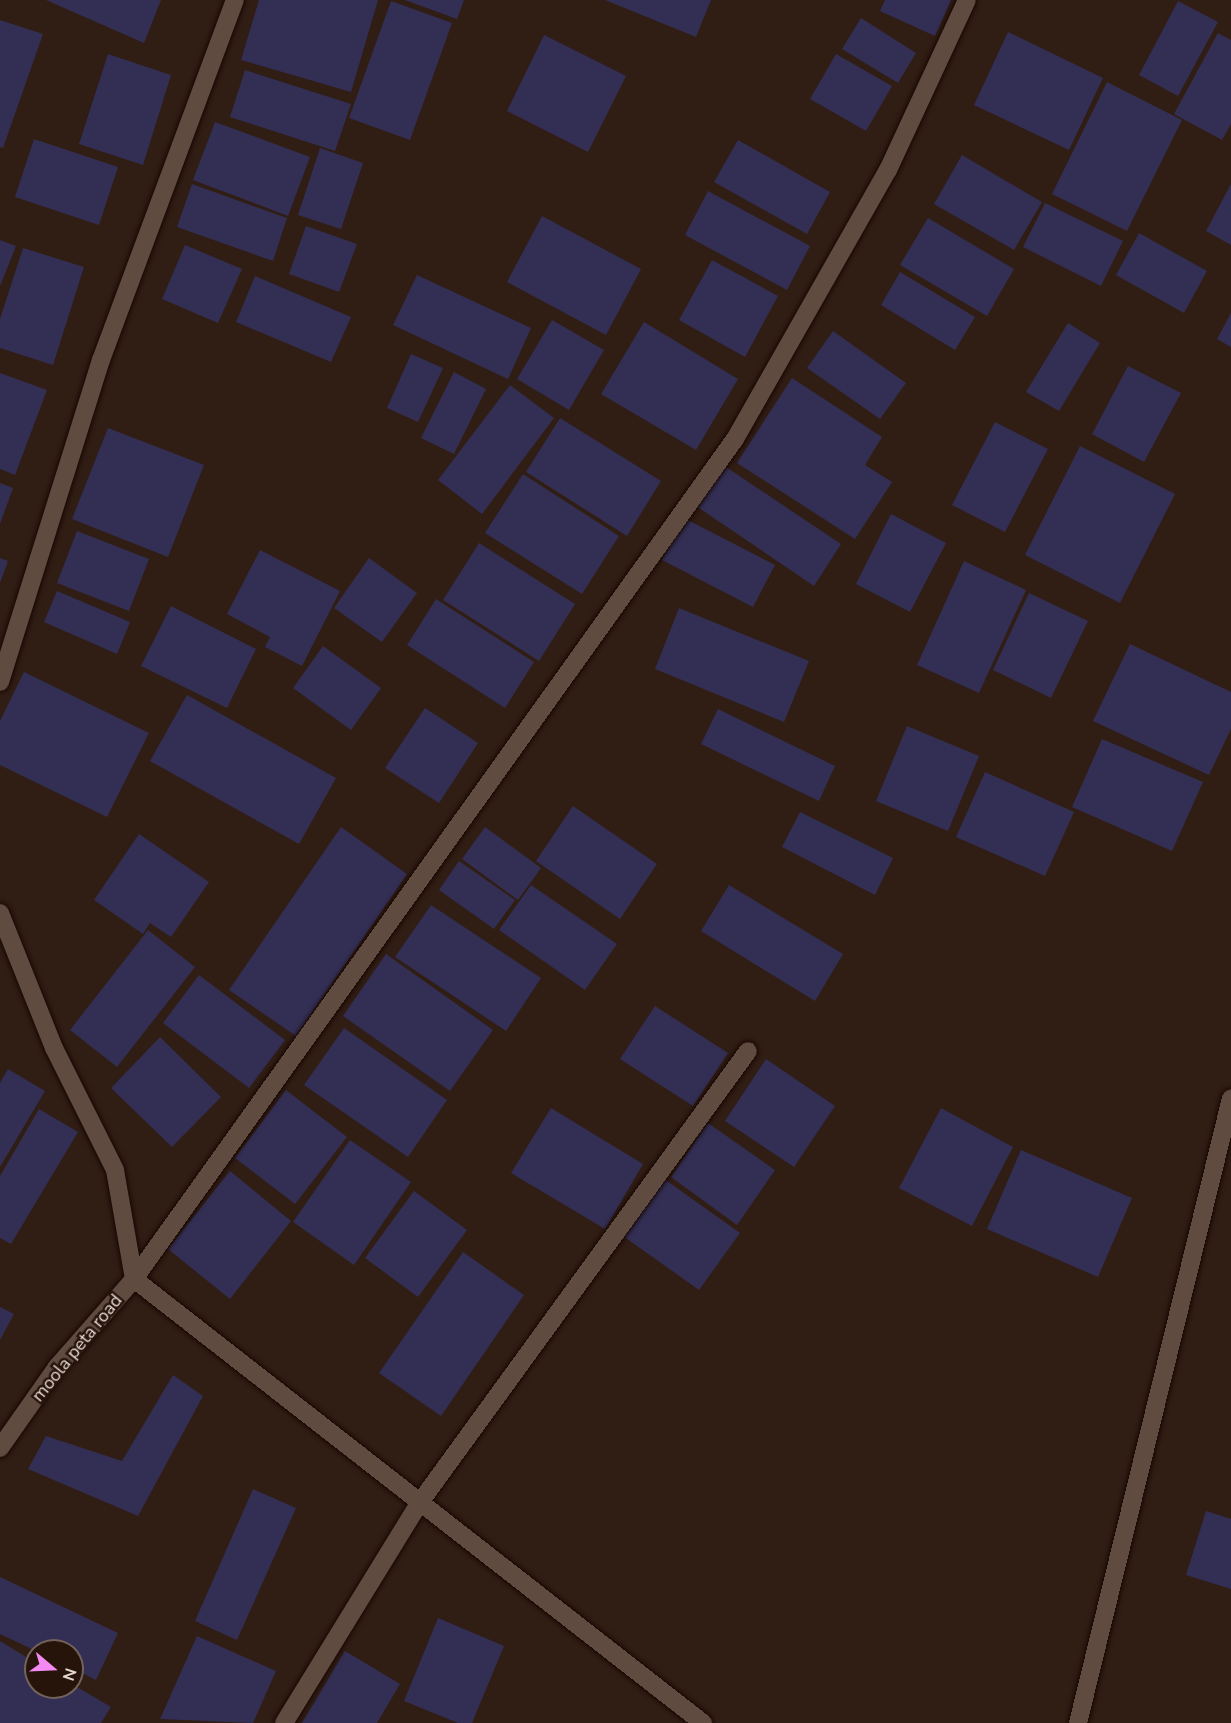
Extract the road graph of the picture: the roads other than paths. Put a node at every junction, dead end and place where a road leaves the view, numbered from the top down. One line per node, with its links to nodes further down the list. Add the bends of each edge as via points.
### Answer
1 (235, 0): 3 (street, via 102,360)
2 (967, 0): 7 (street, moola peta road, via 888,170 735,439)
3 (0, 682)
4 (0, 913): 7 (street, via 54,1048 115,1170)
5 (748, 1052): 9 (street)
6 (1231, 1098): 12 (street)
7 (134, 1279): 8 (street, moola peta road, via 57,1367); 9 (street)
8 (0, 1448)
9 (418, 1505): 10 (street); 11 (street)
10 (284, 1723)
11 (703, 1723)
12 (1078, 1723)

